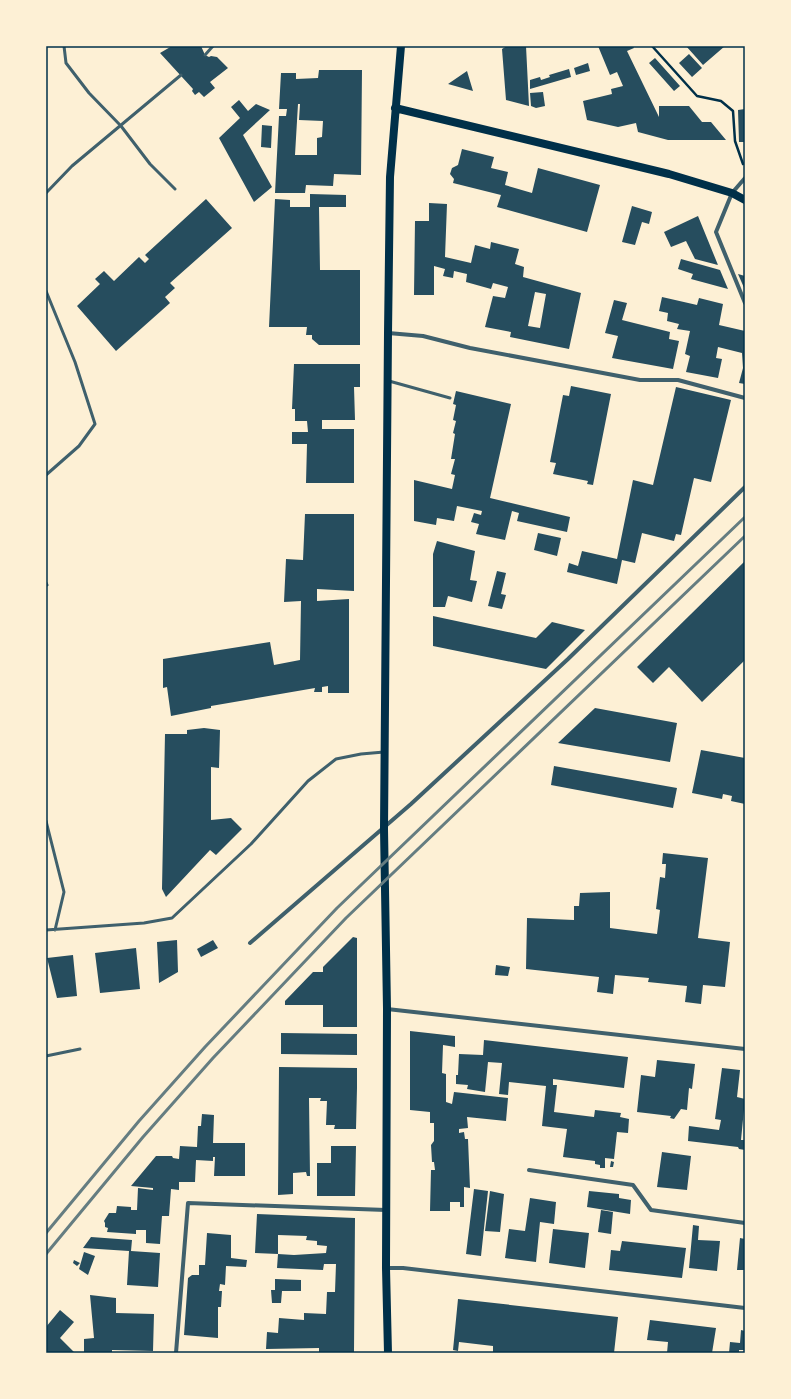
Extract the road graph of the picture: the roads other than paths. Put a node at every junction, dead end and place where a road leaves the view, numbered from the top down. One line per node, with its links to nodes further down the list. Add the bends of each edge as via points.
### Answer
1 (64, 46): 7 (lane, via 66,63 89,93)
2 (213, 46): 4 (lane)
3 (401, 46): 6 (main road)
4 (204, 55)
5 (181, 75): 7 (lane)
6 (395, 108): 11 (main road, via 669,174); 15 (main road, via 390,177)
7 (121, 126): 9 (lane, via 150,164); 10 (lane, via 72,166)
8 (745, 178): 11 (street)
9 (175, 189)
10 (46, 193)
11 (732, 194): 12 (main road); 14 (street, via 716,232)
12 (745, 200)
13 (46, 291): 19 (lane, via 75,362 95,424 79,446)
14 (745, 303)
15 (388, 333): 16 (main road); 18 (street, via 423,336 470,348 640,380 678,380)
16 (387, 380): 17 (lane); 21 (main road)
17 (450, 398)
18 (745, 398)
19 (46, 475)
20 (745, 487): 23 (street, via 568,659)
21 (385, 752): 23 (main road); 25 (lane, via 336,759 308,781 251,844 172,918 144,923)
22 (46, 821): 25 (lane, via 64,892)
23 (384, 829): 26 (street); 27 (main road)
24 (46, 930): 25 (lane)
25 (55, 930)
26 (250, 943)
27 (387, 1009): 29 (street); 32 (main road)
28 (80, 1049): 30 (lane)
29 (745, 1050)
30 (46, 1056)
31 (529, 1170): 33 (street, via 633,1184 651,1210)
32 (386, 1210): 34 (main road); 36 (street, via 188,1203)
33 (745, 1223)
34 (386, 1268): 35 (street); 37 (main road)
35 (745, 1308)
36 (176, 1353)
37 (388, 1353)

